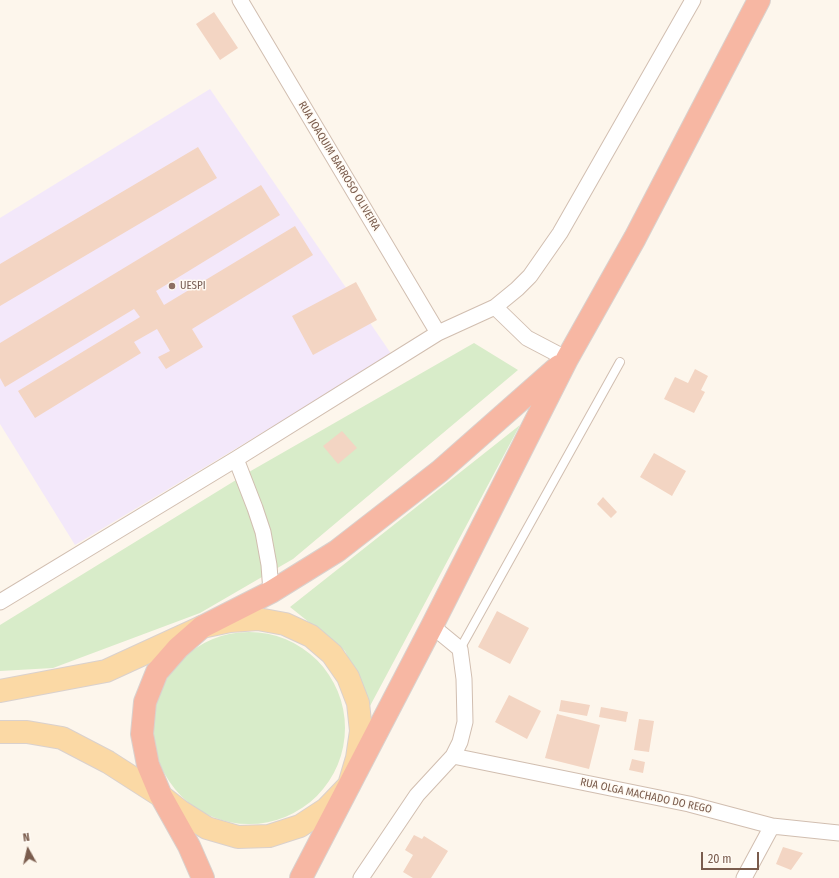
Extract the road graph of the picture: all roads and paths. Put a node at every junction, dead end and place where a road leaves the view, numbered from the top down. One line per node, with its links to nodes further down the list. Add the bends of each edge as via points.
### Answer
1 (240, 0): 5 (street, RUA JOAQUIM BARROSO OLIVEIRA)
2 (693, 0): 4 (street, via 560,233 530,276)
3 (759, 0): 6 (highway, via 635,238)
4 (494, 307): 5 (street); 6 (street, via 527,338)
5 (438, 333): 8 (street)
6 (568, 359): 9 (highway, via 440,471 337,551); 11 (highway)
7 (620, 362): 13 (lane)
8 (236, 459): 9 (street, via 263,532 269,565); 10 (street)
9 (270, 592): 12 (highway)
10 (0, 602)
11 (432, 626): 13 (street); 17 (highway)
12 (202, 627): 14 (main road, via 106,671); 17 (main road, via 258,619 285,624 311,636 332,654 348,677 358,703 361,731); 18 (highway, via 178,648 157,672 145,702 142,734 148,765)
13 (460, 648): 16 (street, via 465,722)
14 (0, 691)
15 (0, 732): 18 (main road, via 27,732 62,738 108,762)
16 (453, 756): 19 (street, RUA OLGA MACHADO DO REGO, via 689,804); 23 (street, via 417,795)
17 (349, 785): 18 (main road, via 326,809 300,826 269,836 238,837 207,828); 22 (highway)
18 (161, 796): 21 (highway, via 189,846)
19 (772, 826): 20 (street, RUA OLGA MACHADO DO REGO); 24 (street)
20 (839, 833)
21 (203, 878)
22 (301, 878)
23 (361, 878)
24 (744, 878)

